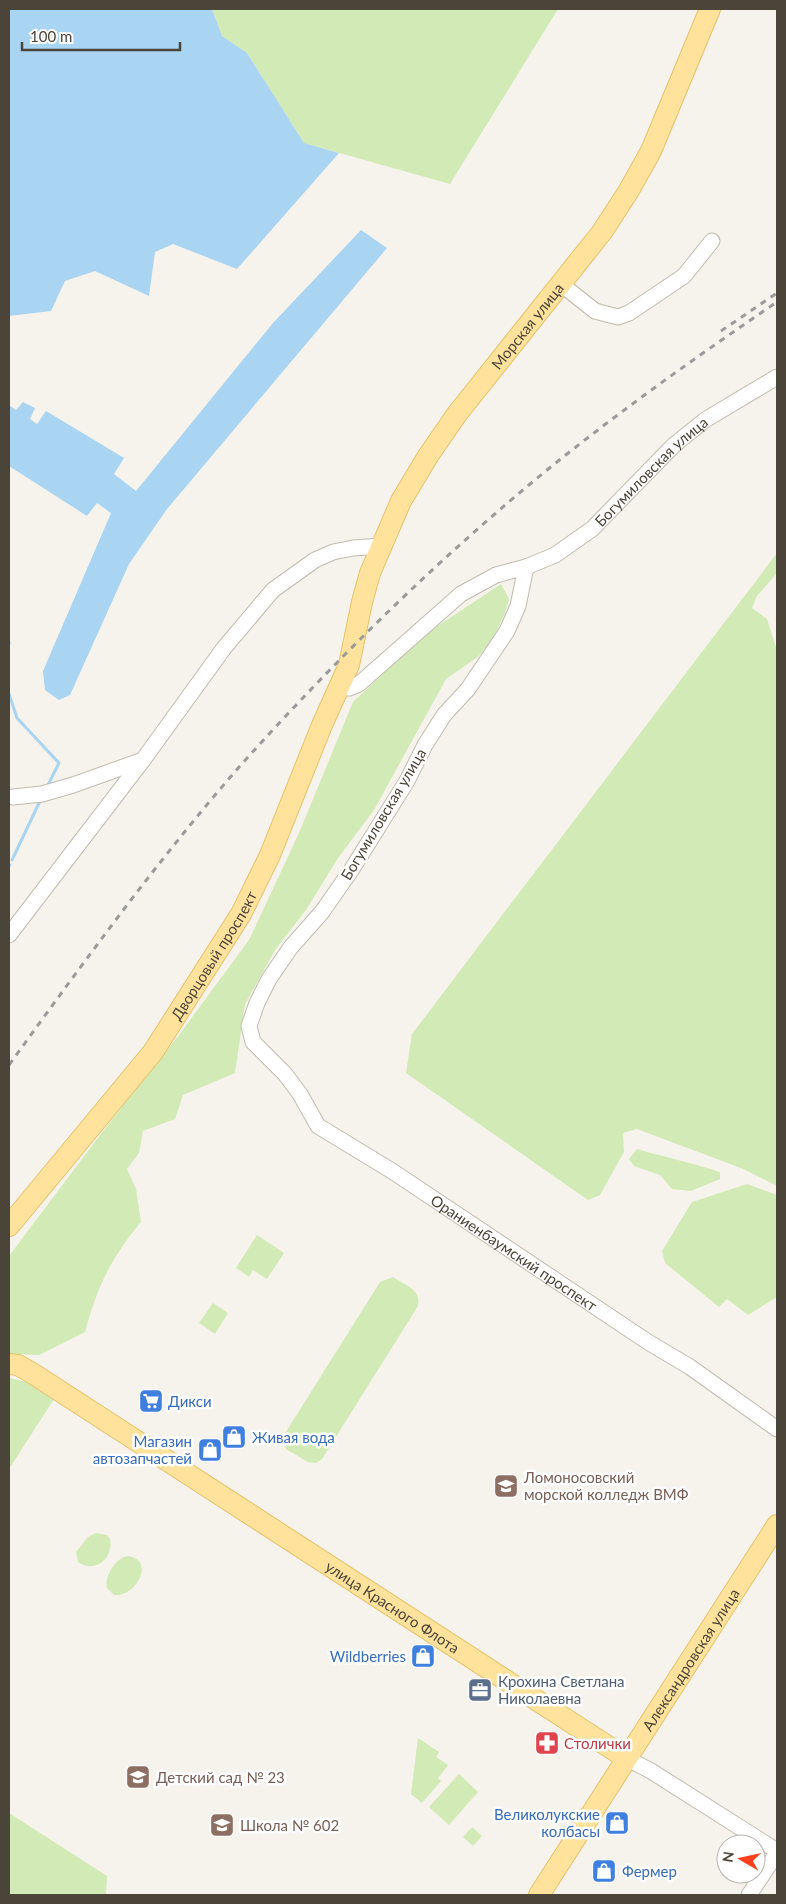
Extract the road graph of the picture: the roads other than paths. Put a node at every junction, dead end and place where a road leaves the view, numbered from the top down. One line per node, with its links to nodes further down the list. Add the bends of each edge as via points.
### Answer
1 (710, 9): 3 (main road, Морская улица, via 651,150 602,232)
2 (712, 241): 3 (street, via 684,276 630,313 618,317 595,311)
3 (561, 284): 5 (main road, Морская улица, via 480,384 428,456 401,500)
4 (777, 376): 6 (street, Богумиловская улица, via 705,420 674,445 592,529 554,555)
5 (380, 546): 7 (main road, Морская улица, via 362,602); 9 (street, via 353,548 324,556 273,590 224,648)
6 (526, 567): 8 (street, Богумиловская улица, via 496,575 461,594 360,684); 12 (street, Богумиловская улица, via 518,606 507,631 468,689 424,744 407,781 342,883 269,979 249,1026 253,1042)
7 (353, 646): 8 (main road, Дворцовый проспект)
8 (340, 687): 13 (main road, Дворцовый проспект, via 242,914 153,1052)
9 (143, 760): 10 (street, via 42,794); 11 (street)
10 (13, 797)
11 (9, 935)
12 (268, 1056): 15 (street, Ораниенбаумский проспект, via 300,1094 318,1126 690,1367)
13 (9, 1226)
14 (9, 1364): 17 (main road, улица Красного Флота, via 18,1365)
15 (777, 1429)
16 (777, 1525): 17 (main road, Александровская улица)
17 (626, 1758): 18 (street, улица Красного Флота, via 651,1770); 19 (main road, Александровская улица)
18 (777, 1852): 20 (street)
19 (539, 1895)
20 (749, 1895)

